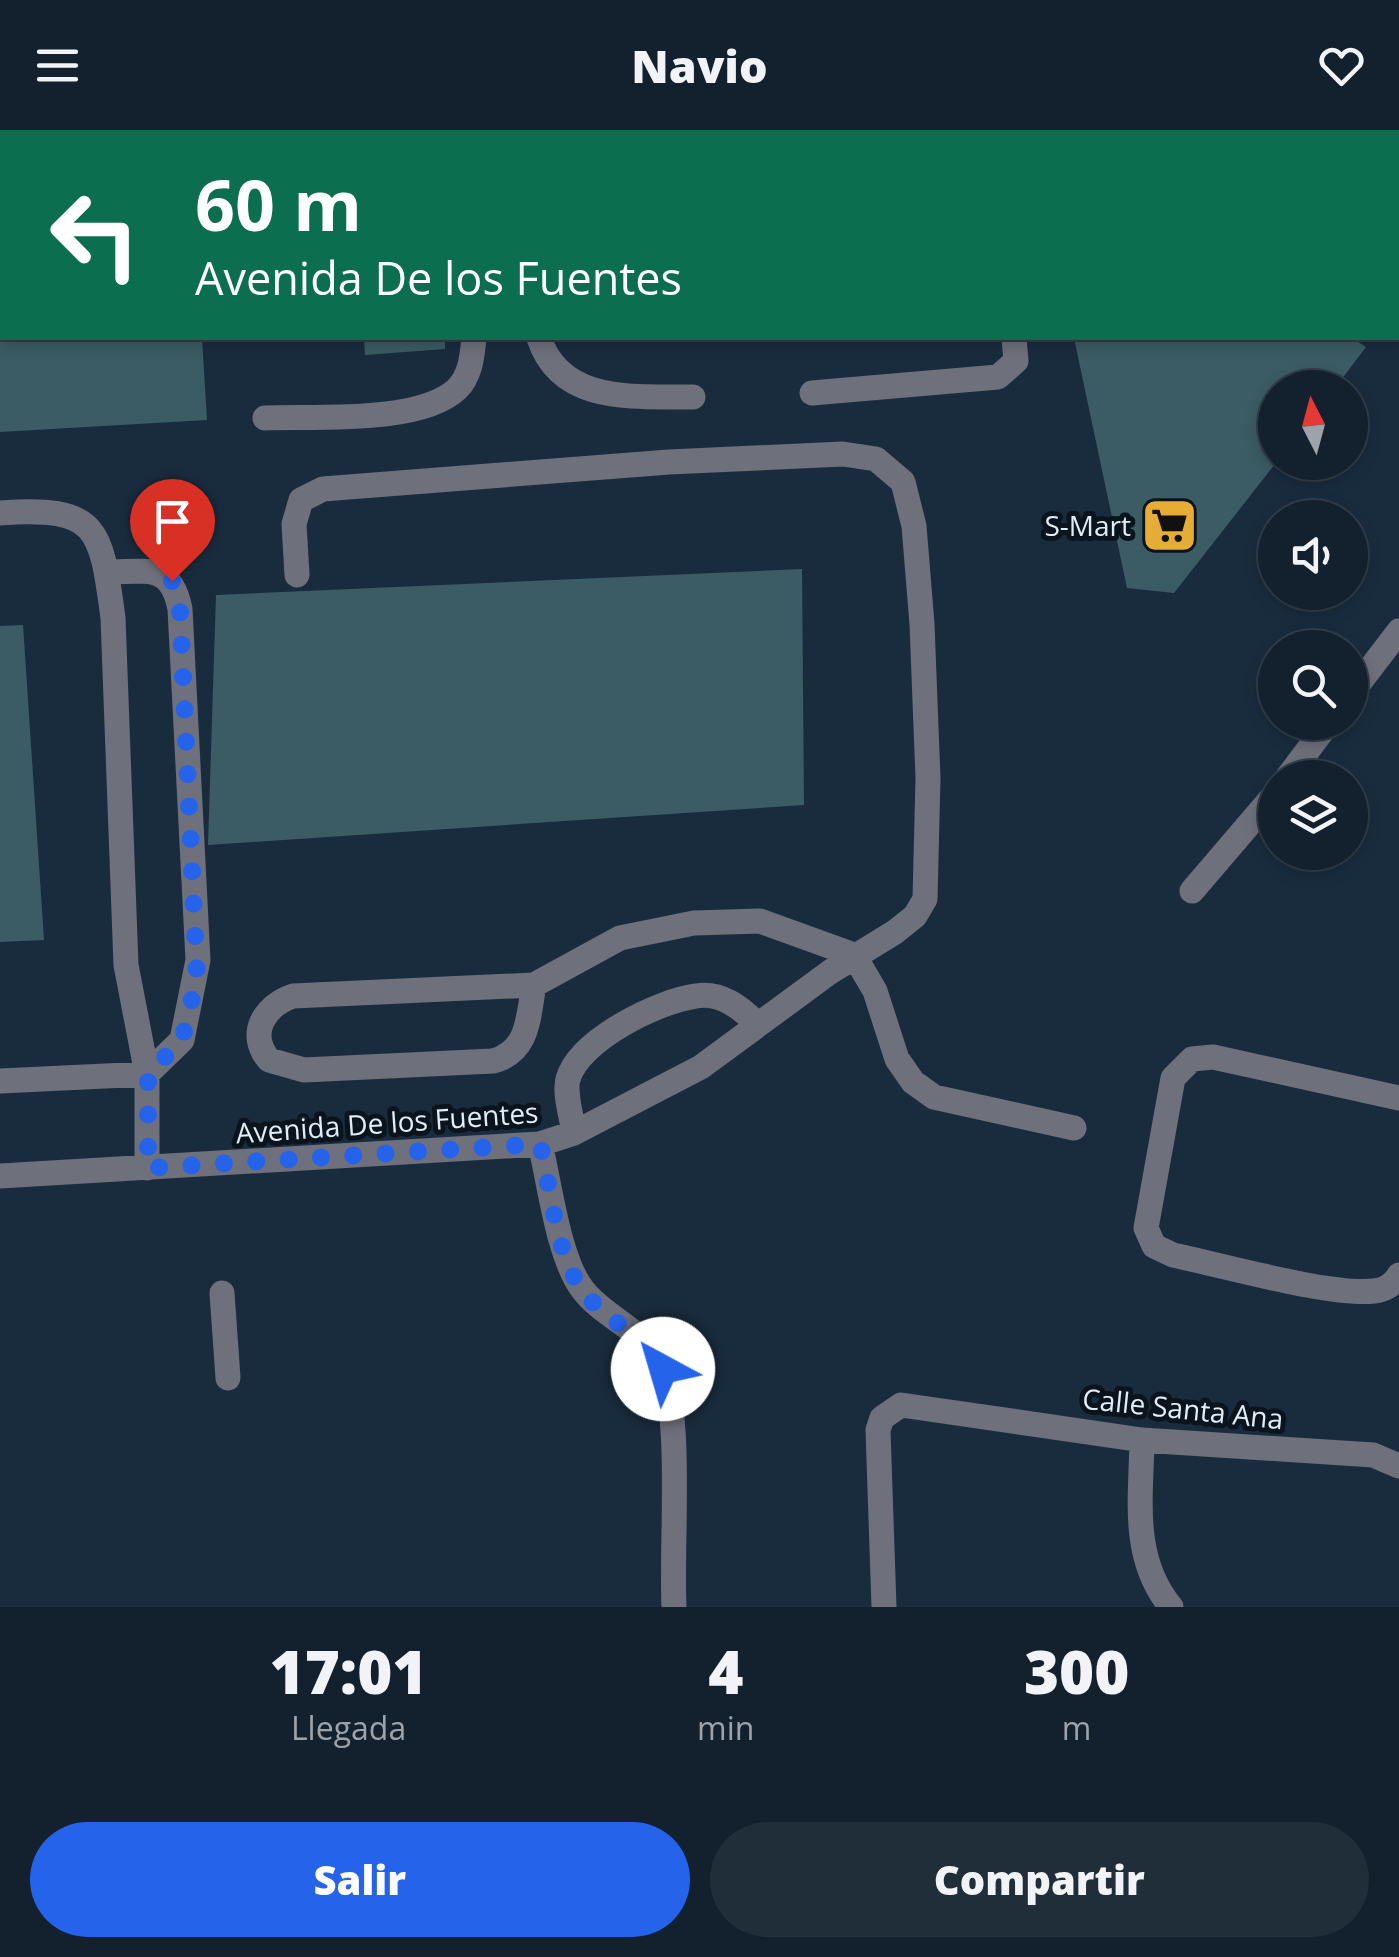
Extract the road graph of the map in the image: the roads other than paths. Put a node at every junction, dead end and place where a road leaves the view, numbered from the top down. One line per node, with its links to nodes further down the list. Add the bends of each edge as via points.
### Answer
1 (474, 340): 6 (street, via 467,375 439,402 388,413)
2 (540, 340): 5 (street, via 552,367 591,391)
3 (1014, 340): 4 (street, via 1016,361 998,377)
4 (812, 392)
5 (694, 397)
6 (265, 418)
7 (0, 513): 8 (street, via 68,512 85,522)
8 (107, 572): 17 (street, via 126,965); 17 (street, via 166,577 180,609 197,978 182,1040)
9 (297, 575): 14 (street, Avenida De los Fuentes, via 294,524 301,500 322,490 844,454 892,468 910,503 922,624 928,876 926,899 915,916)
10 (1399, 631): 11 (street)
11 (1368, 671)
12 (1258, 814): 13 (street)
13 (1192, 890)
14 (854, 955): 15 (street, via 760,921 694,923 620,938); 16 (street, Avenida De los Fuentes); 20 (street, via 897,1060 914,1082 934,1097)
15 (534, 985): 15 (street, via 521,1044 493,1061 304,1070 270,1060 259,1040 270,1008 293,996)
16 (757, 1024): 21 (street, Avenida De los Fuentes, via 701,1067); 21 (street, via 735,1002 697,995 613,1030 582,1053 567,1080)
17 (148, 1074): 18 (street); 23 (street)
18 (0, 1081)
19 (1399, 1098): 25 (street, via 1213,1057 1192,1059 1173,1078 1146,1228 1154,1246 1173,1254 1326,1286 1378,1291)
20 (1074, 1128)
21 (574, 1133): 22 (street, Avenida De los Fuentes)
22 (540, 1144): 23 (street, Avenida De los Fuentes); 30 (street, via 567,1256 582,1289 640,1336 663,1369)
23 (148, 1168): 24 (street, Avenida De los Fuentes)
24 (0, 1176)
25 (1399, 1274)
26 (222, 1293): 27 (street)
27 (228, 1378)
28 (1142, 1440): 29 (street, Calle Santa Ana, via 1373,1455); 31 (street, Calle Santa Ana, via 902,1405 882,1418 878,1430); 32 (street, via 1141,1545 1146,1568)
29 (1399, 1466)
30 (674, 1607)
31 (884, 1607)
32 (1172, 1607)

